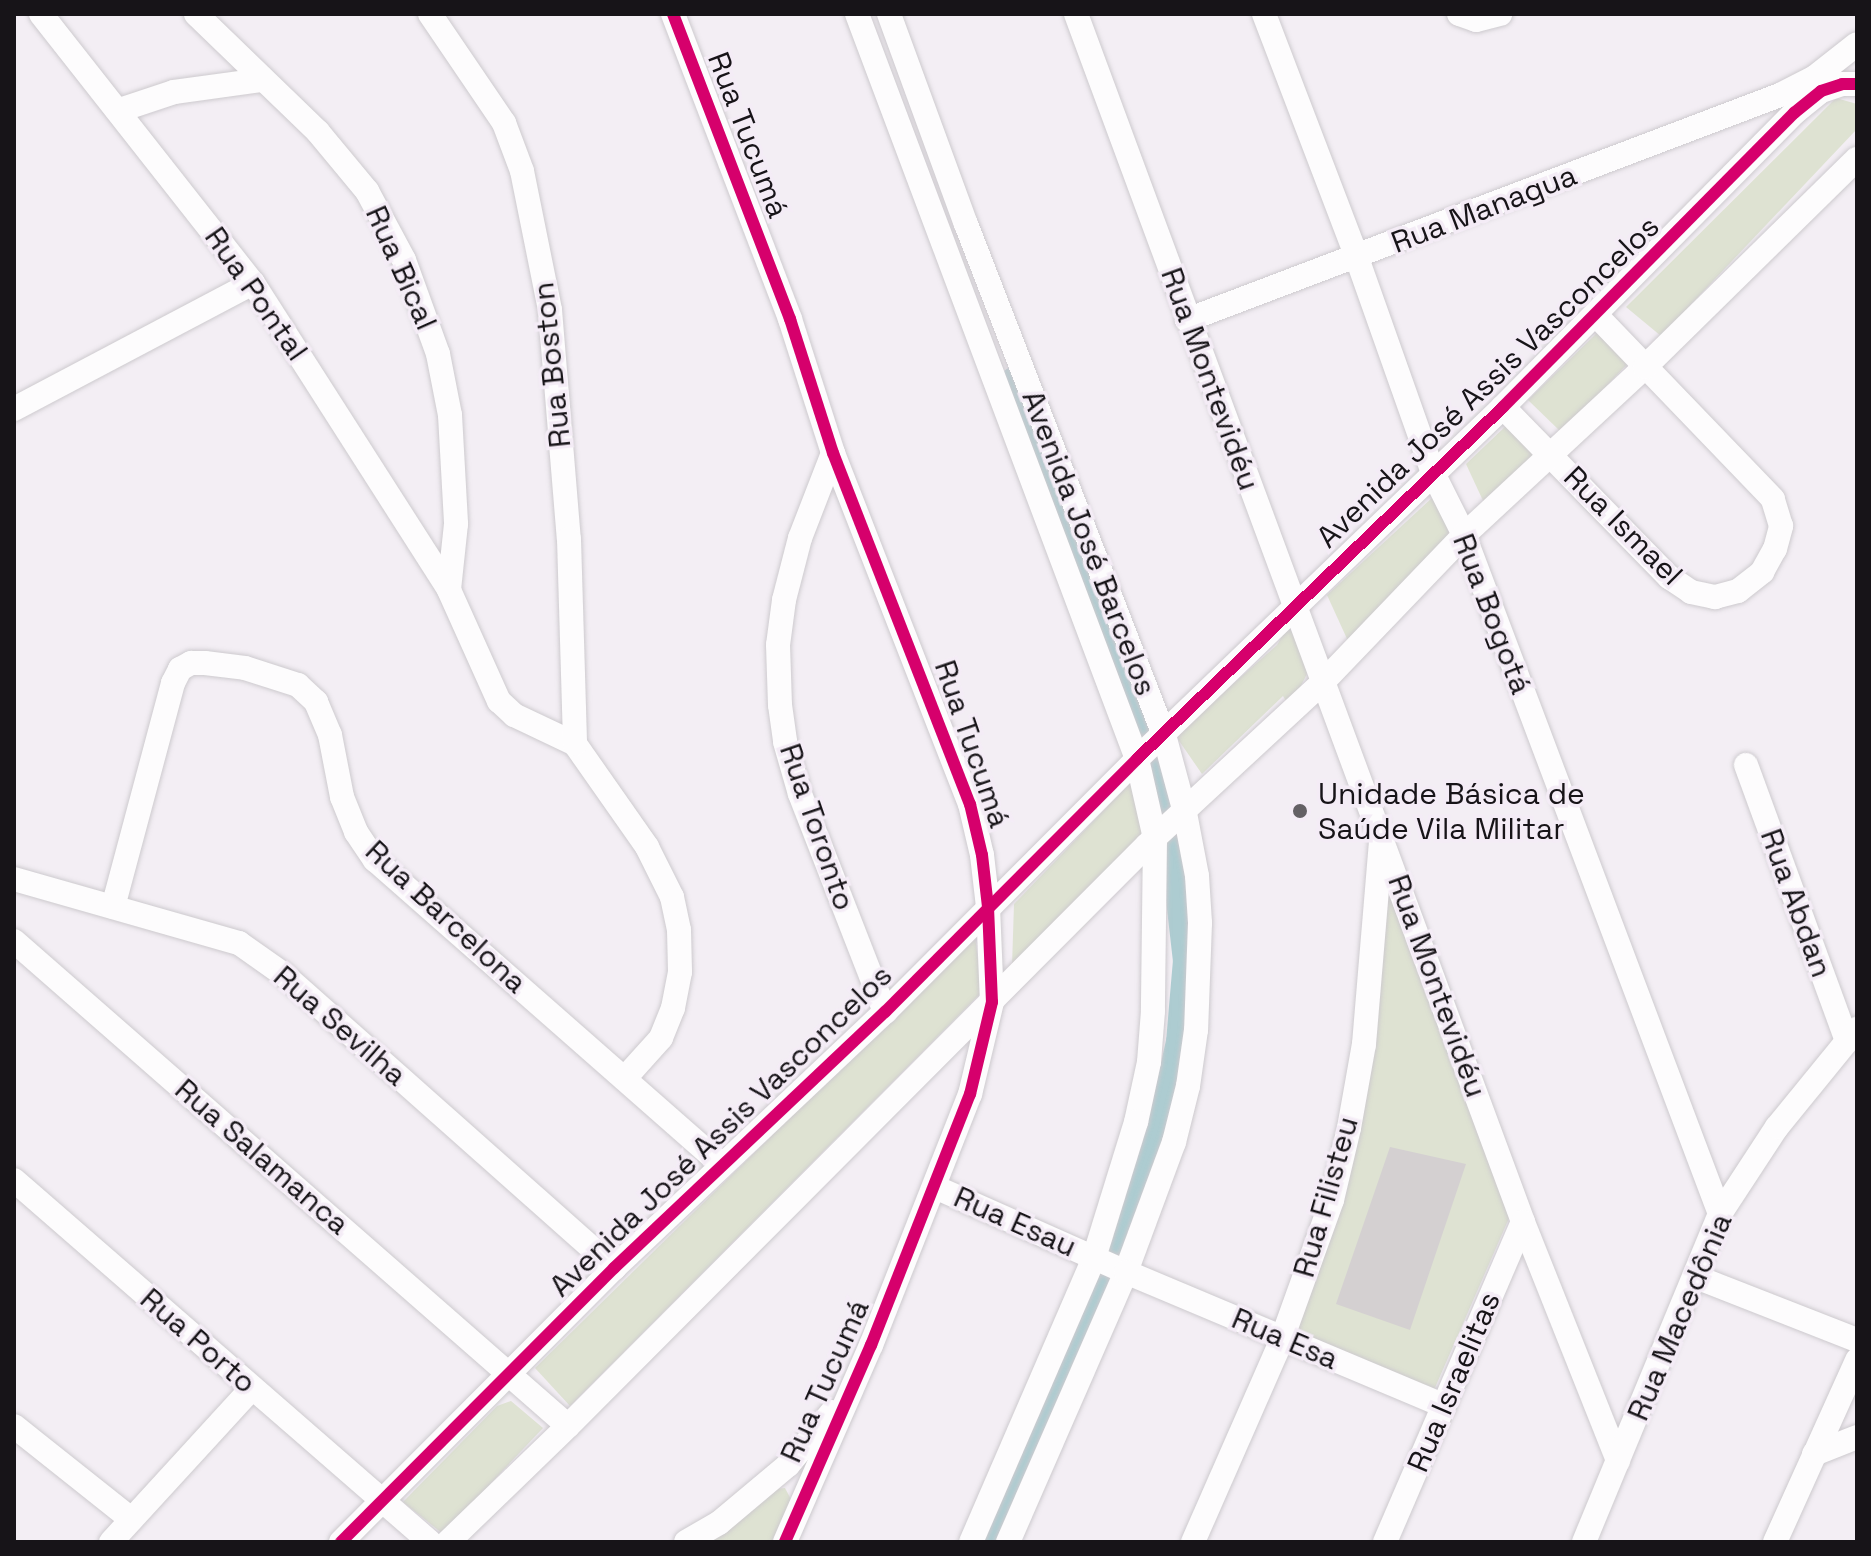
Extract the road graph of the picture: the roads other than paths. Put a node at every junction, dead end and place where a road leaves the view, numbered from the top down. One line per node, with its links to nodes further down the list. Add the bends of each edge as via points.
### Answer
1 (41, 14): 15 (street, Rua Pontal)
2 (196, 14): 12 (street, Rua Bical)
3 (430, 14): 31 (street, Rua Boston, via 504,123 522,171 550,310 569,539)
4 (673, 14): 24 (street, Rua Tucumá, via 790,319)
5 (857, 14): 32 (street, Avenida José Barcelos)
6 (889, 14): 32 (street, Avenida José Barcelos)
7 (1076, 14): 20 (street, Rua Montevidéu)
8 (1264, 14): 17 (street, Rua Bogotá)
9 (1459, 14): 10 (street, via 1476,20)
10 (1500, 14)
11 (1851, 49): 14 (street, Rua Managua)
12 (262, 80): 15 (street, via 174,92); 28 (street, Rua Bical, via 318,132 367,191 404,260 433,341 450,415 456,524)
13 (1857, 84): 14 (street, Avenida José Assis Vasconcelos, via 1842,84)
14 (1787, 104): 17 (street, Rua Managua); 19 (street, Avenida José Assis Vasconcelos)
15 (120, 110): 18 (street, Rua Pontal)
16 (1857, 159): 21 (street)
17 (1357, 258): 20 (street, Rua Managua); 26 (street, Rua Bogotá)
18 (253, 283): 23 (street); 28 (street, Rua Pontal)
19 (1596, 315): 21 (street, Avenida José Assis Vasconcelos); 22 (street, Avenida José Assis Vasconcelos)
20 (1187, 320): 29 (street, Rua Montevidéu)
21 (1645, 367): 25 (street); 25 (street, Rua Ismael, via 1773,499 1781,526 1762,572 1738,591 1715,597 1691,592 1669,577)
22 (1503, 407): 25 (street, Avenida José Assis Vasconcelos); 26 (street, Avenida José Assis Vasconcelos)
23 (14, 409)
24 (833, 453): 38 (street, Rua Tucumá, via 970,804); 41 (street, Rua Toronto, via 800,538 784,600 778,645 780,705 800,794)
25 (1552, 455): 27 (street)
26 (1433, 473): 27 (street, Rua Bogotá); 29 (street, Avenida José Assis Vasconcelos)
27 (1464, 535): 30 (street); 47 (street, Rua Bogotá)
28 (449, 590): 31 (street, via 499,701 514,715)
29 (1295, 607): 30 (street, Rua Montevidéu); 32 (street, Avenida José Assis Vasconcelos)
30 (1324, 681): 34 (street); 35 (street, Rua Montevidéu)
31 (575, 744): 43 (street, via 647,847 672,897 679,930 680,972 673,1008 661,1038)
32 (1149, 748): 34 (street, Avenida José Barcelos); 34 (street, Avenida José Barcelos); 38 (street, Avenida José Assis Vasconcelos)
33 (1746, 765): 42 (street, Rua Abdan)
34 (1171, 825): 40 (street); 49 (street, Avenida José Barcelos, via 1149,1062); 49 (street, Avenida José Barcelos, via 1200,923 1196,1030 1174,1142)
35 (1381, 831): 48 (street, Rua Montevidéu); 52 (street, Rua Filisteu, via 1364,1044 1349,1128 1332,1200)
36 (14, 879): 37 (street, Rua Sevilha)
37 (113, 907): 43 (street, Rua Barcelona, via 180,669 205,663 272,674 298,685 316,702 330,735 342,797 375,860); 50 (street, Rua Sevilha, via 239,943 283,974)
38 (988, 907): 40 (street, Rua Tucumá); 41 (street, Avenida José Assis Vasconcelos)
39 (14, 941): 55 (street, Rua Salamanca)
40 (992, 1002): 46 (street, Rua Tucumá, via 970,1094); 60 (street)
41 (885, 1012): 44 (street, Avenida José Assis Vasconcelos)
42 (1852, 1035): 47 (street, Rua Macedônia, via 1777,1127)
43 (625, 1078): 44 (street, Rua Barcelona)
44 (720, 1163): 50 (street, Avenida José Assis Vasconcelos)
45 (14, 1180): 56 (street, Rua Porto)
46 (935, 1187): 49 (street, Rua Esau); 57 (street, Rua Tucumá)
47 (1720, 1214): 51 (street, Rua Macedônia)
48 (1523, 1222): 58 (street, Rua Israelitas); 63 (street, Rua Montevidéu)
49 (1110, 1264): 52 (street, Rua Esa); 74 (street, Avenida José Barcelos); 75 (street, Avenida José Barcelos)
50 (614, 1268): 55 (street, Avenida José Assis Vasconcelos)
51 (1696, 1277): 53 (street); 63 (street, Rua Macedônia)
52 (1282, 1339): 58 (street, Rua Esa); 76 (street, Rua Filisteu)
53 (1857, 1340)
54 (1857, 1360): 62 (street)
55 (509, 1373): 60 (street); 66 (street, Avenida José Assis Vasconcelos)
56 (252, 1388): 66 (street, Rua Porto); 67 (street)
57 (851, 1390): 64 (street); 65 (street, Rua Tucumá)
58 (1444, 1406): 77 (street, Rua Israelitas)
59 (14, 1426): 67 (street)
60 (568, 1426): 71 (street)
61 (1857, 1437): 62 (street)
62 (1814, 1454): 79 (street)
63 (1618, 1461): 78 (street, Rua Macedônia)
64 (788, 1465): 65 (street); 72 (street, via 719,1523)
65 (808, 1485): 73 (street, Rua Tucumá)
66 (383, 1501): 69 (street, Avenida José Assis Vasconcelos); 70 (street, Rua Porto)
67 (131, 1519): 68 (street)
68 (111, 1542)
69 (341, 1542)
70 (430, 1542)
71 (448, 1542)
72 (686, 1542)
73 (785, 1542)
74 (971, 1542)
75 (1008, 1542)
76 (1193, 1542)
77 (1385, 1542)
78 (1584, 1542)
79 (1775, 1542)

